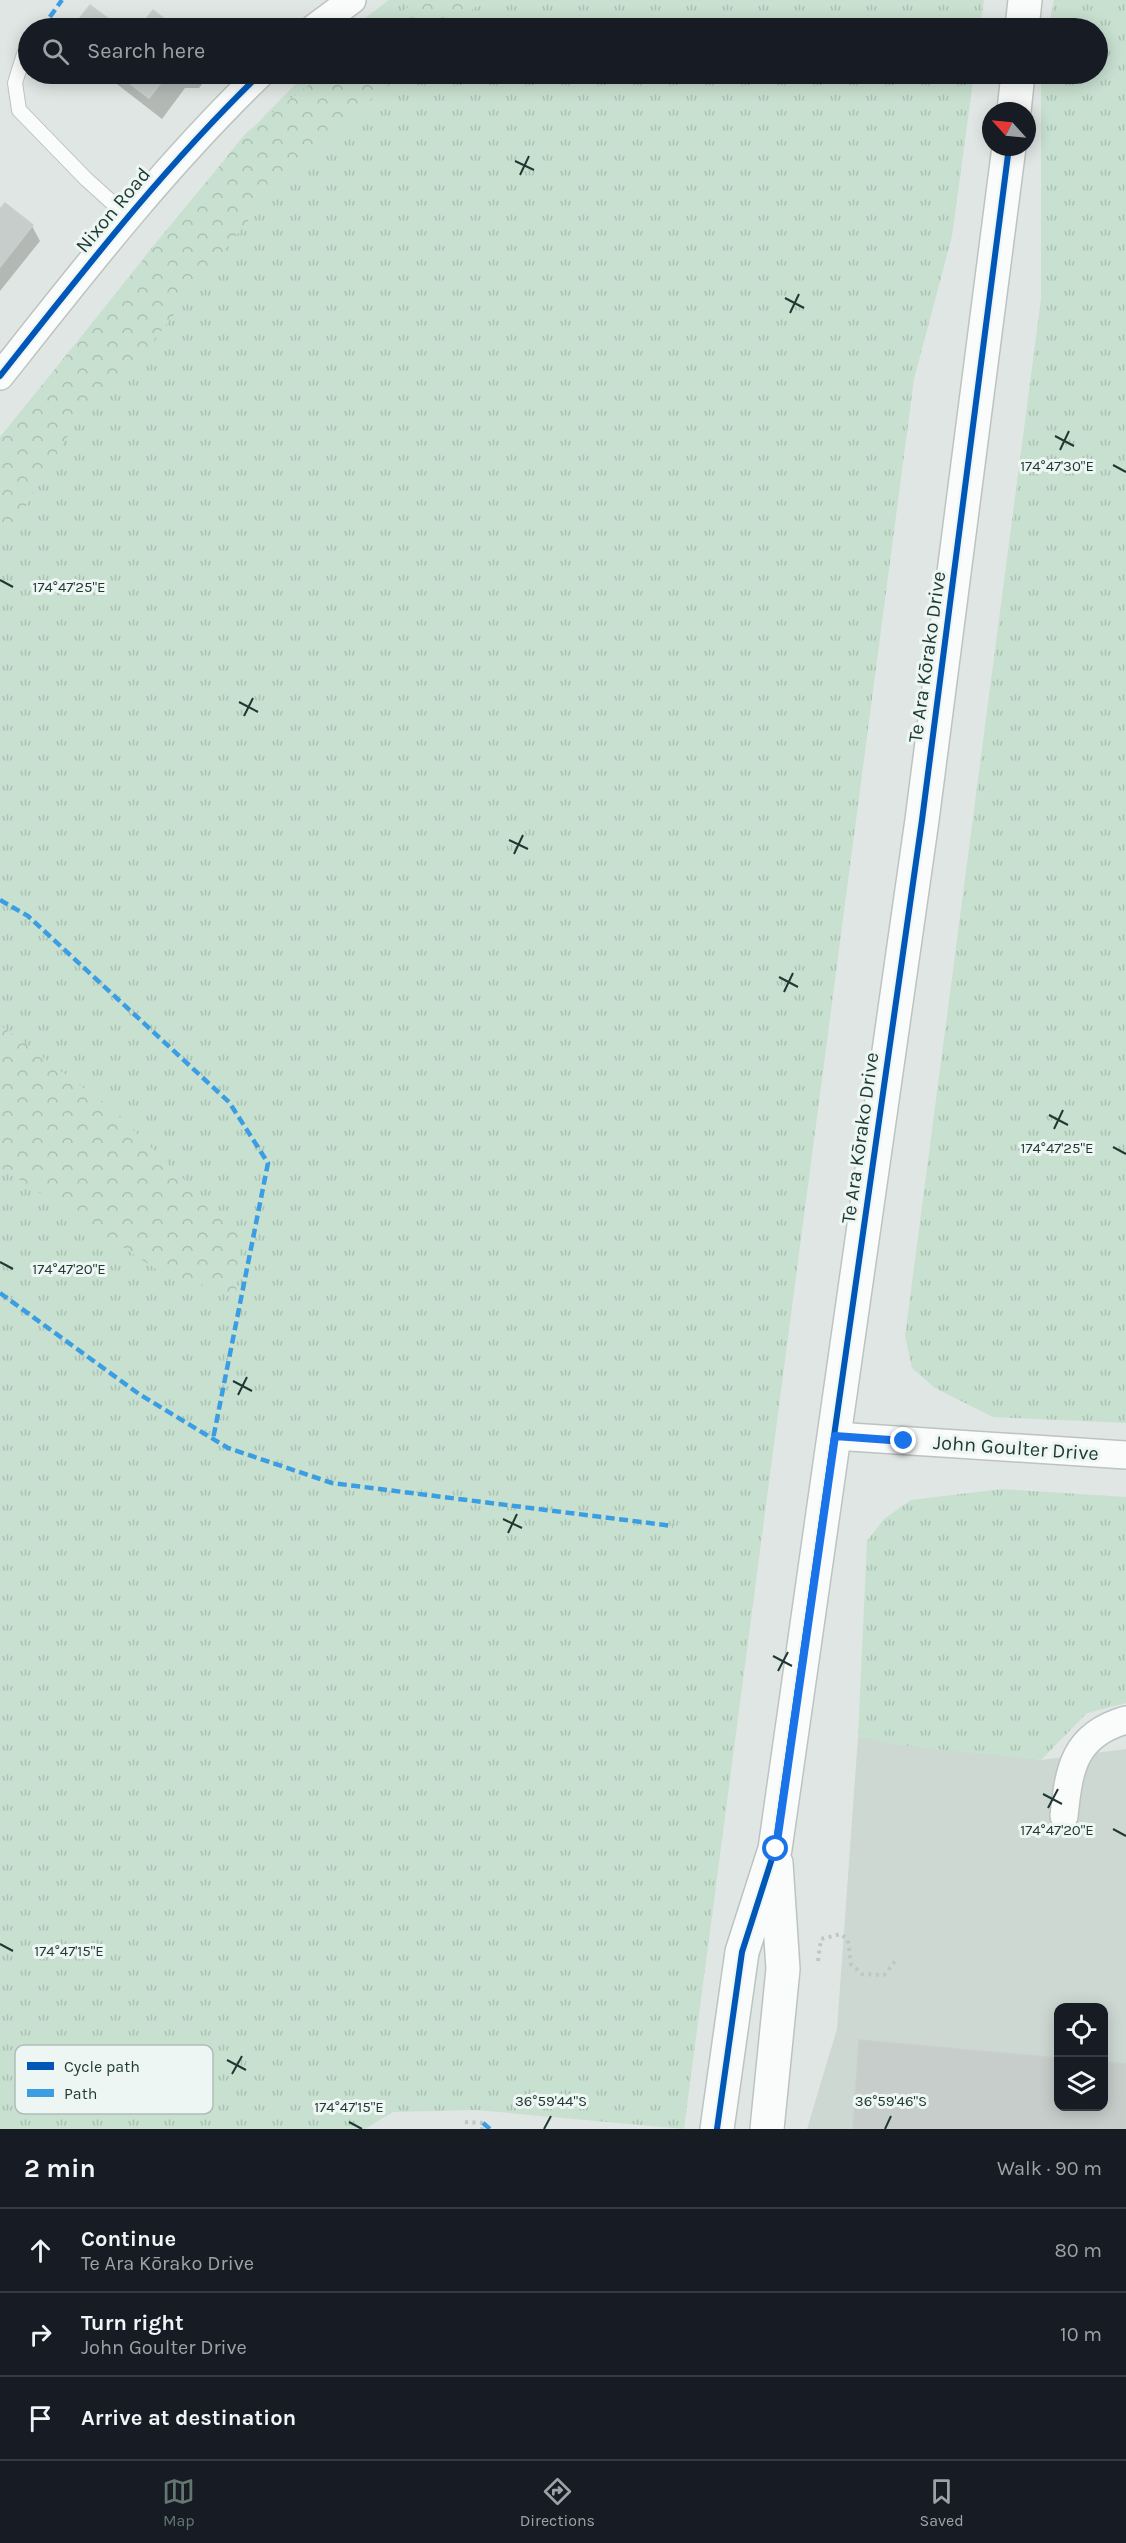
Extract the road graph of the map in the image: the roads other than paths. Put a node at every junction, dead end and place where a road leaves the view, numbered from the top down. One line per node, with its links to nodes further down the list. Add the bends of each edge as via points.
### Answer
1 (352, 0): 3 (street)
2 (1025, 0): 4 (street)
3 (328, 18)
4 (1023, 18)
5 (18, 73): 10 (lane, via 15,83 19,110)
6 (249, 84): 10 (street, Nixon Road, via 201,130)
7 (1017, 84): 8 (street)
8 (1015, 102)
9 (1008, 156): 12 (street, Te Ara Kōrako Drive, via 924,808)
10 (127, 216): 11 (street, Nixon Road)
11 (0, 376)
12 (835, 1436): 13 (street, John Goulter Drive); 16 (street, Te Ara Kōrako Drive)
13 (1126, 1455)
14 (1126, 1720): 15 (street, via 1102,1729 1076,1755 1067,1781)
15 (1064, 1816)
16 (776, 1849): 17 (street, Te Ara Kōrako Drive, via 742,1952); 18 (street, Te Ara Kōrako Drive, via 783,1969)
17 (717, 2129)
18 (766, 2129)

